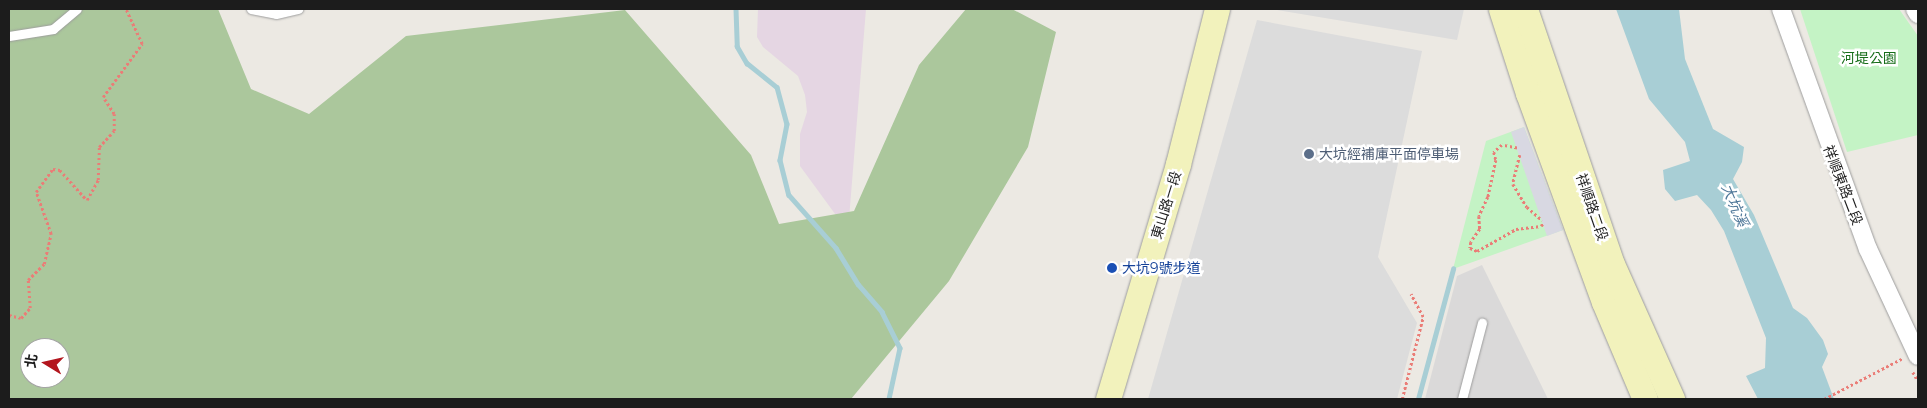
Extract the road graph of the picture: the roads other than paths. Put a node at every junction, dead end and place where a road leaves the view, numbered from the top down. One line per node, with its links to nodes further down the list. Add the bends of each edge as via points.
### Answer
1 (77, 9): 10 (lane, via 53,29)
2 (251, 9): 3 (lane, via 276,14)
3 (298, 9)
4 (1216, 9): 13 (street, 東山路一段, via 1178,164)
5 (1501, 9): 15 (street, 祥順路二段, via 1604,302)
6 (1525, 9): 16 (street, 祥順路二段, via 1612,264)
7 (1781, 9): 12 (street, 祥順東路二段, via 1832,156)
8 (1915, 9): 9 (street)
9 (1918, 14)
10 (9, 36)
11 (1482, 323): 14 (lane)
12 (1912, 356)
13 (1108, 399)
14 (1462, 399)
15 (1645, 399)
16 (1672, 399)

